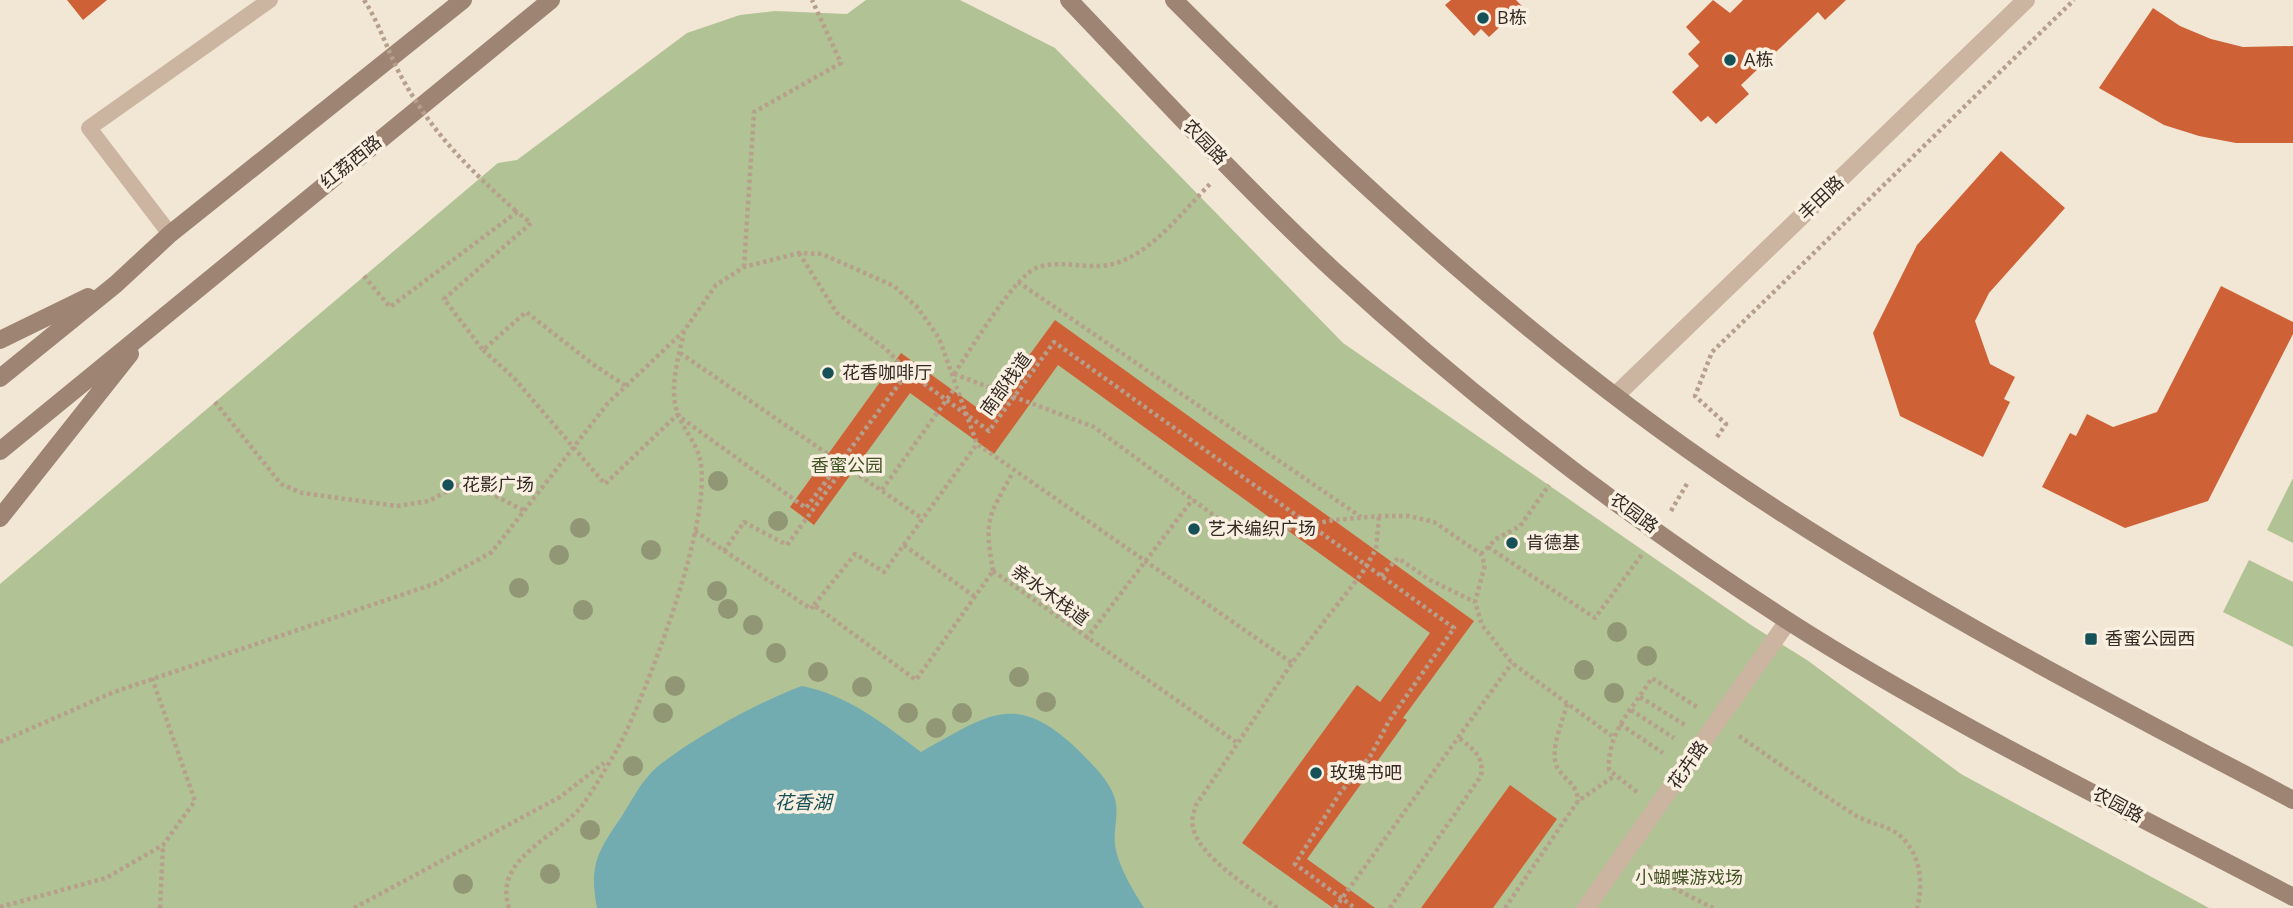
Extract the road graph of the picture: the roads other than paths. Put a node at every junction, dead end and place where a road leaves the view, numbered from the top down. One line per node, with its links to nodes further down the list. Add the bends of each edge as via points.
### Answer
1 (270, 0): 7 (lane, via 89,128)
2 (463, 0): 7 (main road)
3 (551, 0): 9 (main road, 红荔西路)
4 (1069, 0): 15 (main road, 农园路, via 1333,269 1485,400)
5 (1174, 0): 12 (main road, via 1382,202)
6 (2026, 0): 12 (street, 丰田路)
7 (170, 234): 8 (main road)
8 (116, 284): 10 (main road); 11 (main road)
9 (152, 326): 13 (main road, 红荔西路); 14 (main road, 红荔西路)
10 (0, 340)
11 (0, 378)
12 (1616, 395): 16 (main road, via 1701,459 1854,559 1996,643)
13 (0, 451)
14 (0, 518)
15 (1788, 621): 17 (main road, 农园路, via 1962,722); 18 (street, 花卉路)
16 (2293, 800)
17 (2293, 897)
18 (1586, 908)

